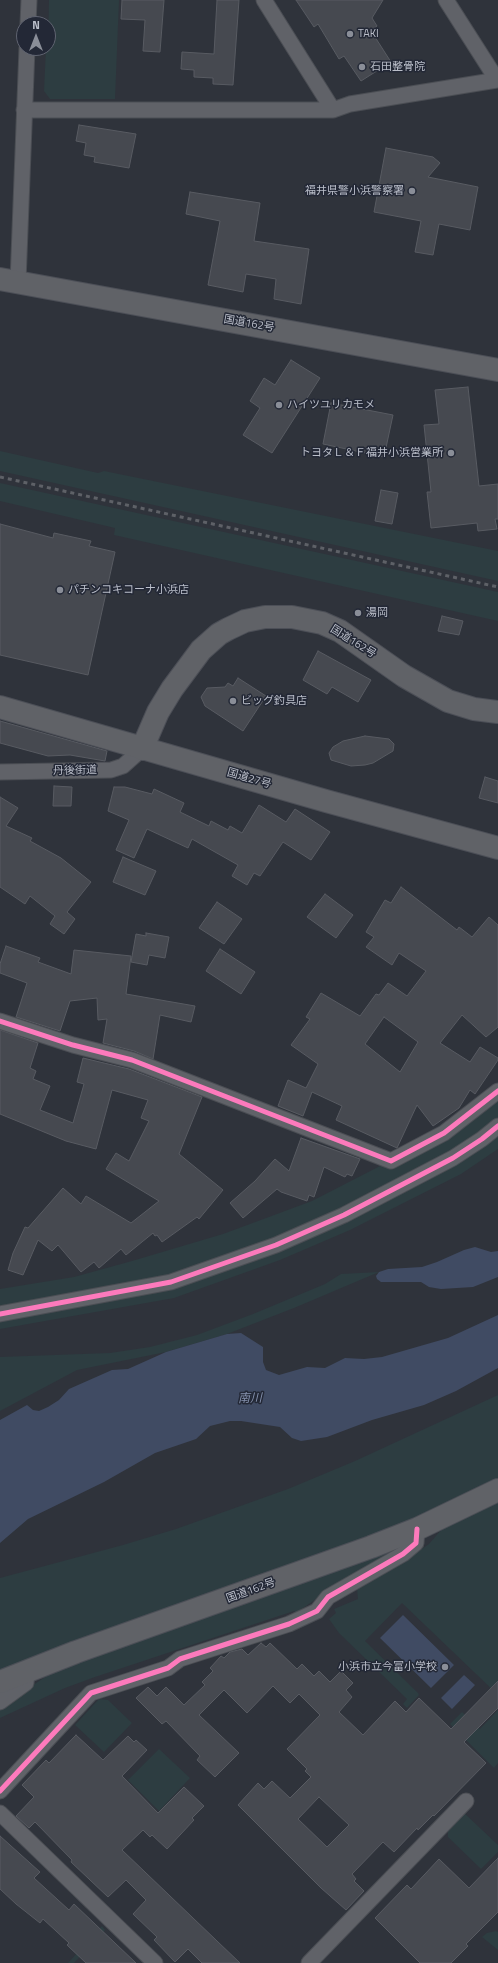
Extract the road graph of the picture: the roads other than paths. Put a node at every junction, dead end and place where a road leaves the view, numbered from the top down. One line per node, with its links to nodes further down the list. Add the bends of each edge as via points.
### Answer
1 (29, 0): 4 (street)
2 (264, 0): 8 (street)
3 (446, 0): 6 (street)
4 (28, 16)
5 (27, 56): 7 (street)
6 (498, 80): 8 (street, via 350,104)
7 (24, 110): 8 (street); 9 (street)
8 (333, 110)
9 (9, 280): 10 (highway, 国道162号)
10 (498, 370)
11 (0, 707): 13 (highway, 国道27号)
12 (498, 712): 13 (highway, 国道162号, via 474,709 448,701 404,676 340,631 322,623 303,618 271,616 236,625 219,634 201,650 158,712)
13 (142, 749): 14 (street, 丹後街道, via 129,762 111,770); 15 (highway, 国道27号)
14 (0, 772)
15 (498, 848)
16 (0, 1021): 17 (street, via 73,1045 132,1060 391,1160 444,1133)
17 (498, 1091)
18 (498, 1126): 19 (street, via 482,1140 453,1158 344,1215 276,1245 171,1282)
19 (0, 1314)
20 (498, 1490): 21 (highway, 国道162号)
21 (417, 1529): 22 (highway, 国道162号); 25 (street, via 416,1543 403,1554 328,1597 317,1611 289,1624 180,1659 168,1668 91,1693)
22 (27, 1671): 23 (highway, 国道162号); 24 (street, via 26,1682)
23 (0, 1682)
24 (0, 1702)
25 (0, 1791)
26 (466, 1801): 29 (street)
27 (0, 1813): 28 (street)
28 (155, 1963)
29 (309, 1963)

